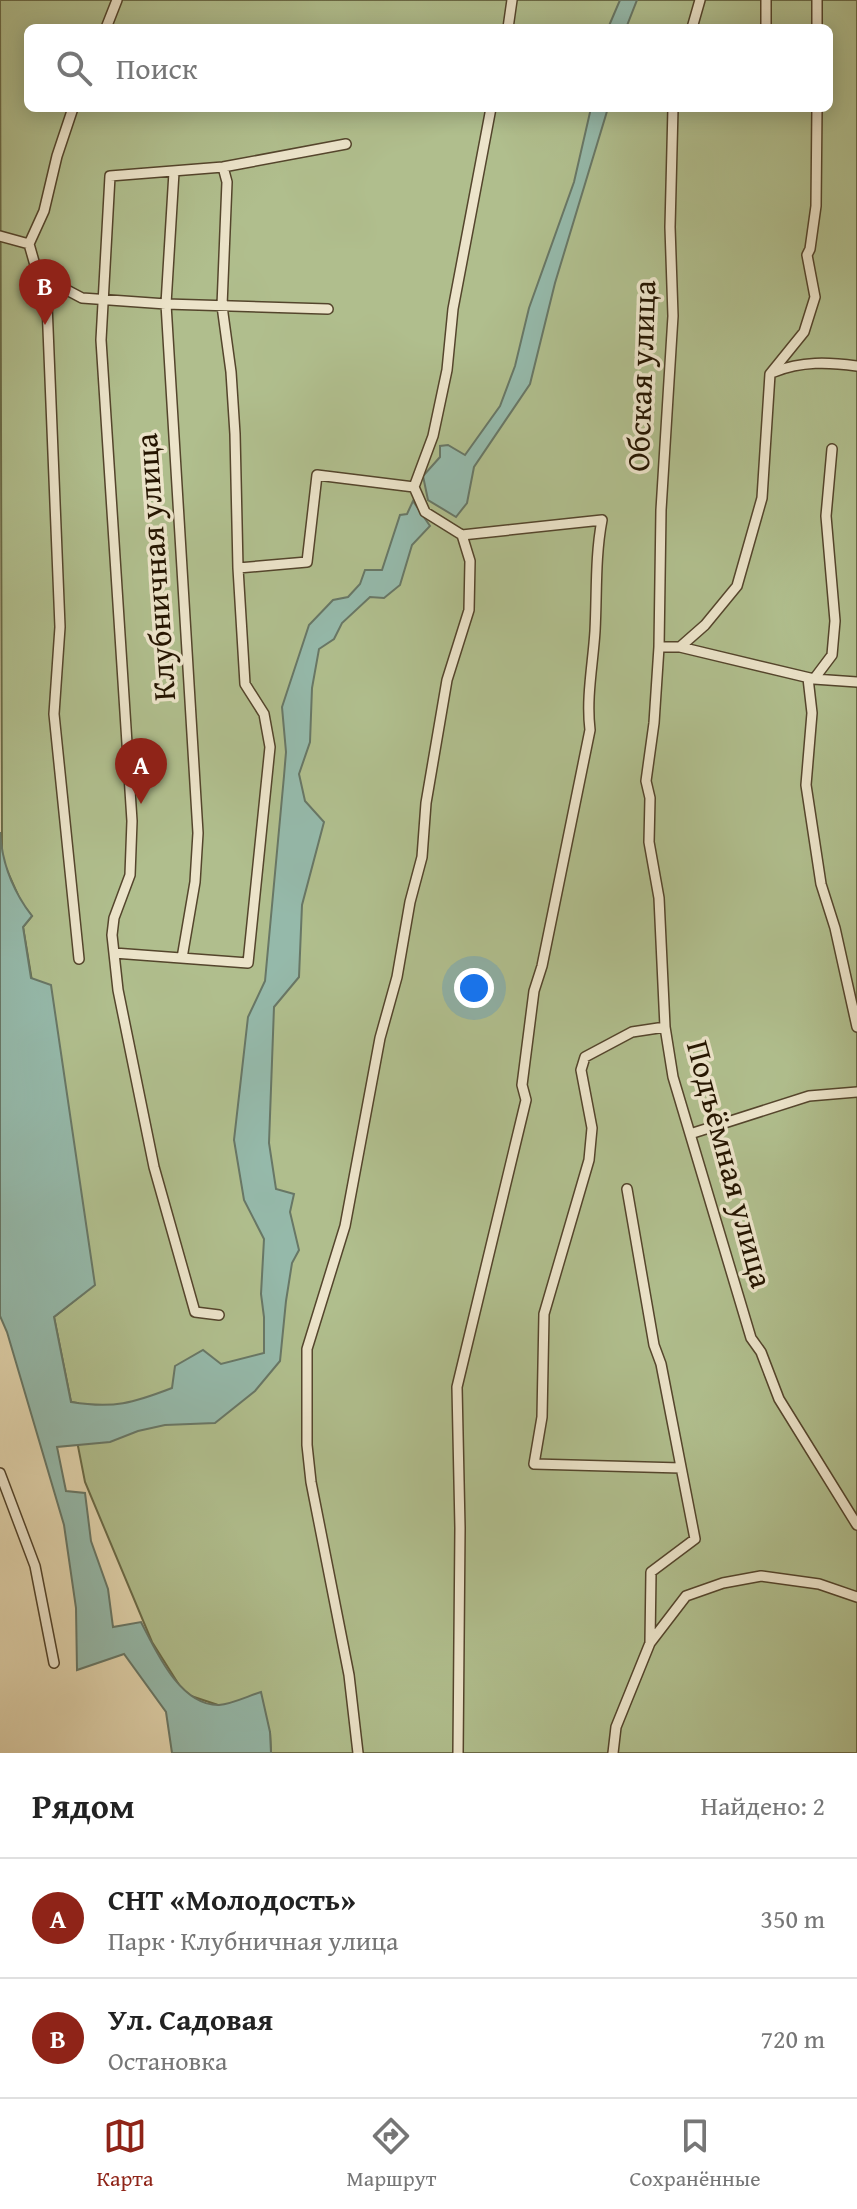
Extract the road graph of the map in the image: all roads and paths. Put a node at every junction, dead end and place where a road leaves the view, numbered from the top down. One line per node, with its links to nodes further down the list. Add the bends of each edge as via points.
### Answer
1 (117, 0): 6 (street)
2 (512, 0): 7 (street)
3 (700, 0): 8 (street)
4 (766, 0): 9 (street)
5 (817, 0): 10 (street)
6 (108, 24)
7 (509, 24)
8 (693, 24)
9 (766, 24)
10 (817, 24)
11 (72, 112): 19 (street, via 41,221)
12 (490, 112): 28 (street, via 439,410)
13 (673, 112): 31 (street, Обская улица, via 673,316)
14 (817, 112): 26 (street, via 816,206 807,255 815,297 804,332)
15 (346, 144): 16 (street)
16 (223, 167): 17 (street); 23 (street, via 227,182)
17 (174, 172): 21 (street, via 110,176); 22 (street, Клубничная улица)
18 (0, 236): 19 (street)
19 (29, 244): 20 (street)
20 (46, 279): 21 (street, via 82,298); 37 (street, via 60,627 54,714)
21 (101, 299): 22 (street); 35 (street, via 132,821 130,875 114,918)
22 (166, 304): 23 (street); 36 (street, Клубничная улица, via 198,833)
23 (222, 306): 24 (street); 30 (street, via 232,388)
24 (328, 309)
25 (857, 366): 26 (street, via 794,364)
26 (770, 374): 32 (street, via 762,498 737,586)
27 (832, 449): 33 (street, via 826,516 835,621 832,655)
28 (414, 487): 29 (street, via 425,512); 30 (street, via 317,475 307,562)
29 (462, 535): 50 (street, via 470,561 469,610 447,680 422,857 380,1038 345,1226 307,1349 311,1482 349,1675); 51 (street, via 602,520 596,554 590,730 534,991 522,1085 526,1100 457,1387)
30 (238, 568): 36 (street, via 245,684 264,714 270,747 248,963)
31 (659, 647): 32 (street); 38 (street, Подъёмная улица, via 646,781)
32 (680, 647): 33 (street)
33 (811, 678): 34 (street); 39 (street, via 806,785 821,884)
34 (857, 682)
35 (114, 953): 36 (street); 43 (street, via 154,1167 195,1312)
36 (182, 958)
37 (79, 959)
38 (665, 1027): 41 (street, Подъёмная улица); 44 (street, via 632,1032 585,1057 581,1070 592,1128 589,1160 544,1314 542,1417 534,1464)
39 (857, 1027)
40 (857, 1092): 41 (street, via 809,1096)
41 (690, 1134): 46 (street, Подъёмная улица, via 751,1338 779,1399)
42 (627, 1189): 44 (street)
43 (219, 1315)
44 (681, 1468): 48 (street, via 695,1539 651,1572)
45 (0, 1473): 49 (street, via 35,1566)
46 (857, 1525)
47 (857, 1597): 48 (street, via 819,1584 761,1576 723,1583 686,1596)
48 (650, 1643): 52 (street, via 616,1727)
49 (54, 1663)
50 (358, 1753)
51 (458, 1753)
52 (613, 1753)

